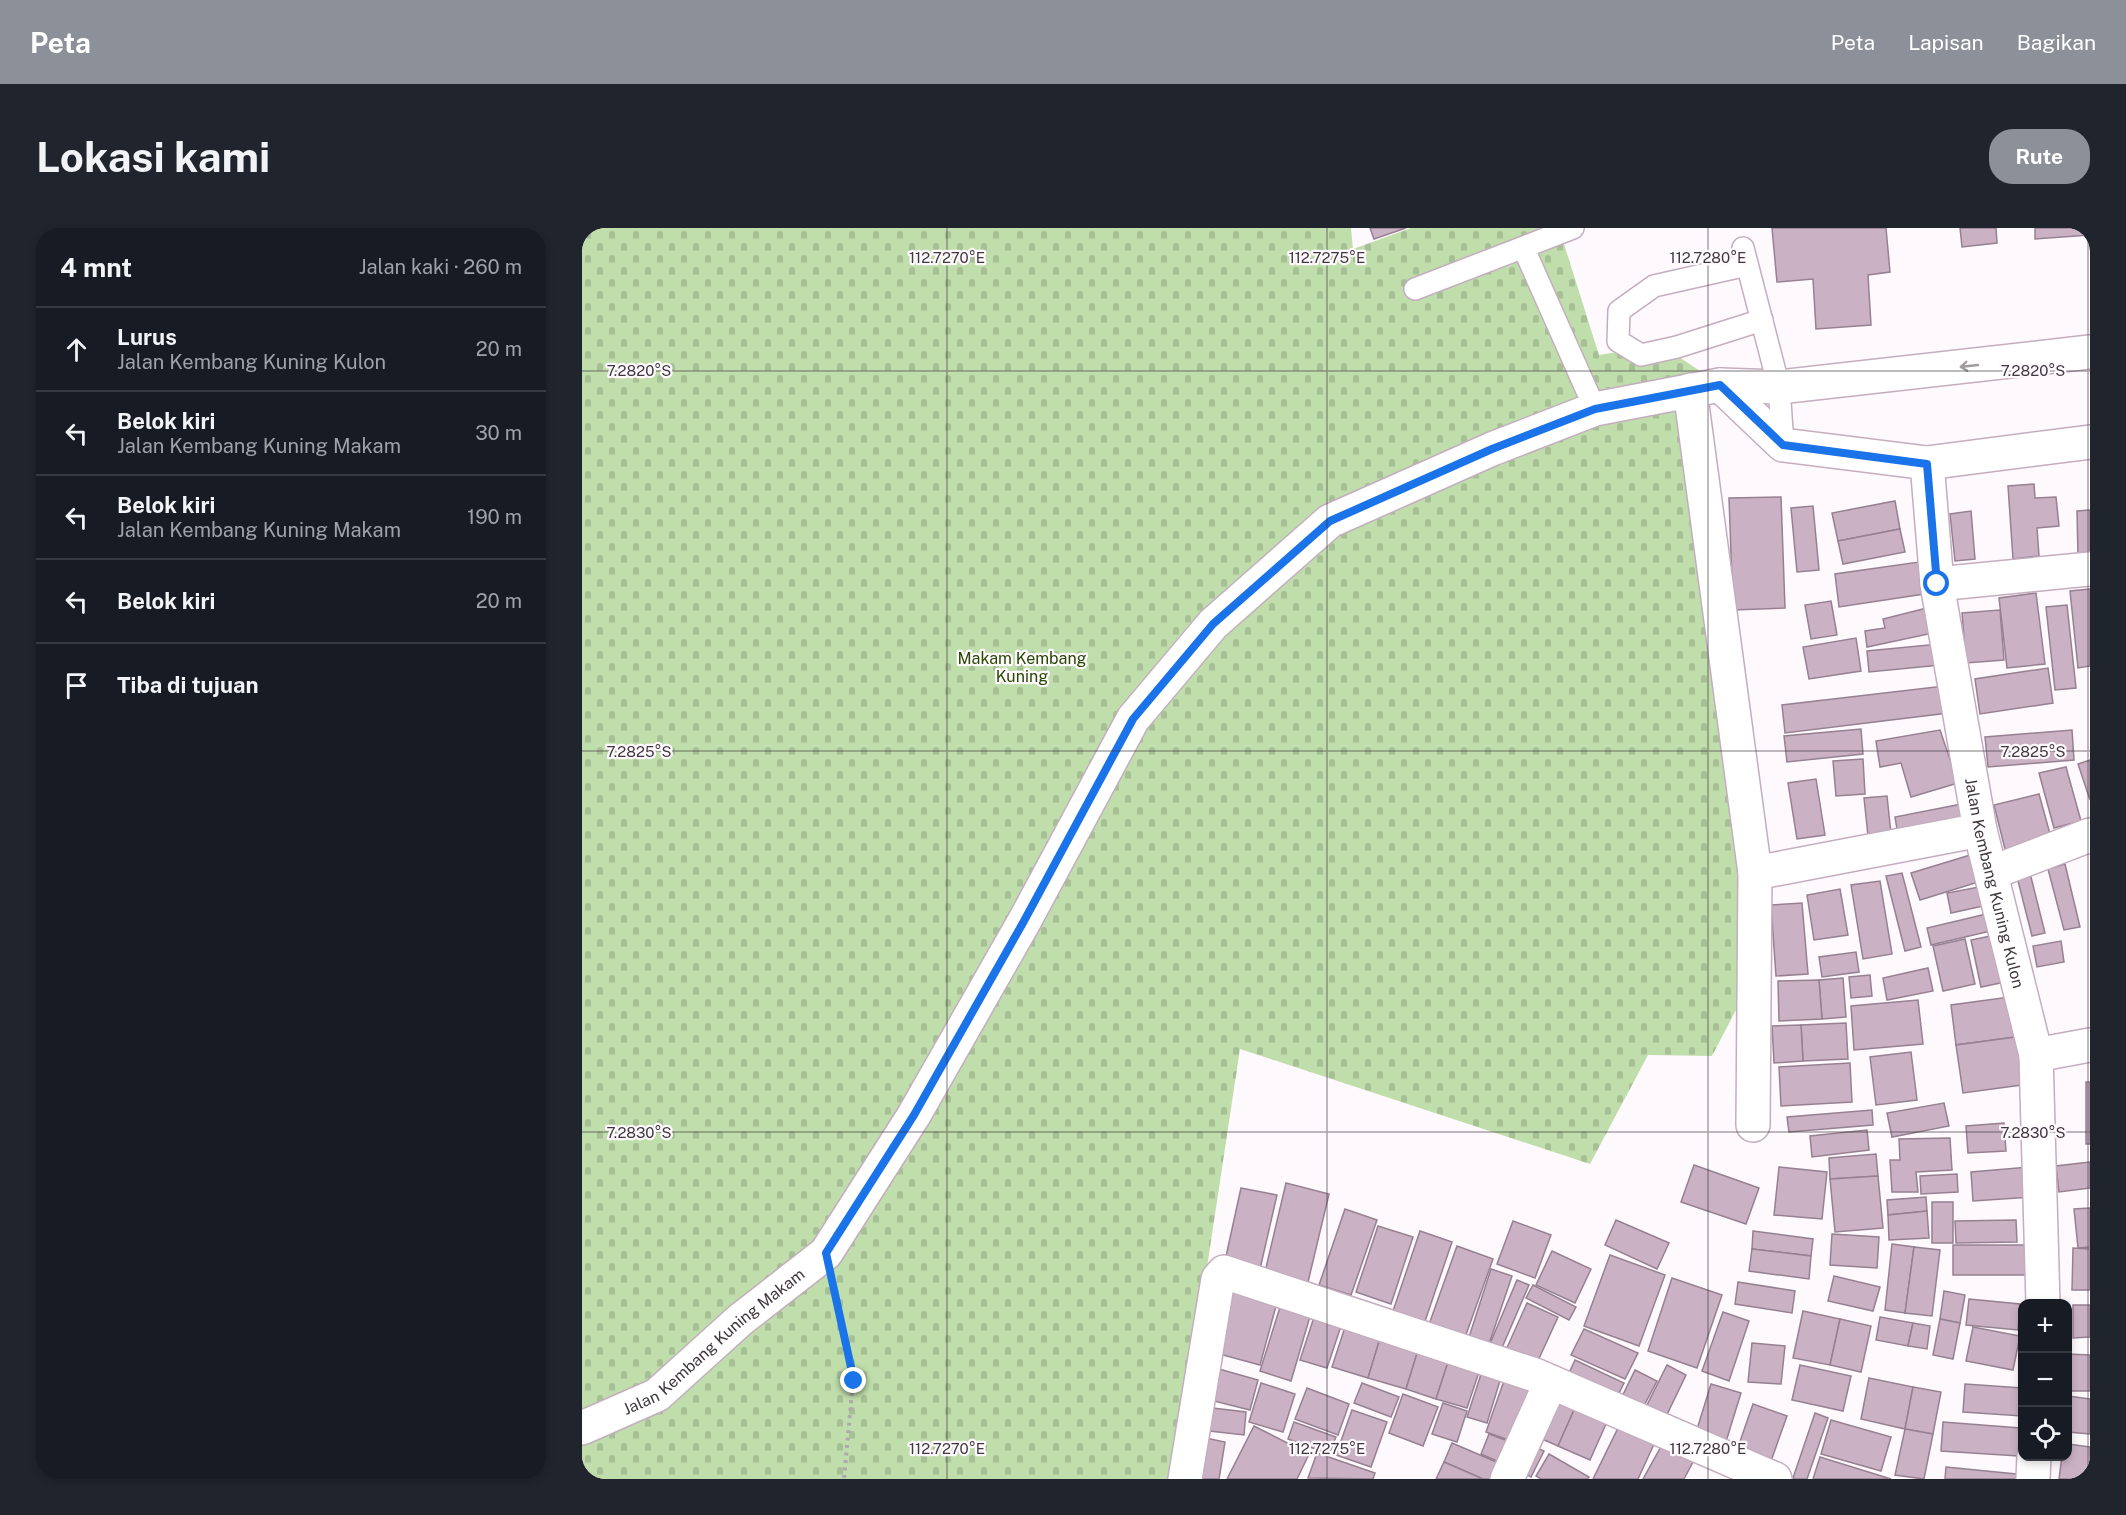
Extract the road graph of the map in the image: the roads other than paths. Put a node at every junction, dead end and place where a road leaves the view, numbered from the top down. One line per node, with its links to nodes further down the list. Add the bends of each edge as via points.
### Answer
1 (1573, 228): 2 (lane)
2 (1524, 249): 3 (lane); 8 (lane)
3 (1415, 289)
4 (1762, 320): 4 (lane, via 1641,354 1618,341 1619,311 1654,286 1745,256); 7 (lane)
5 (2090, 352): 7 (street, Jalan Kembang Kuning Makam, one-way to 7)
6 (1705, 387): 7 (street, Jalan Kembang Kuning Makam); 8 (street, Jalan Kembang Kuning Makam); 10 (street); 16 (street)
7 (1779, 387): 10 (lane)
8 (1595, 409): 23 (street, Jalan Kembang Kuning Makam, via 1492,449 1330,521 1213,624 1133,719 914,1115 826,1253 740,1320 657,1395)
9 (2090, 441): 11 (street)
10 (1783, 445): 11 (street)
11 (1927, 464): 13 (street, Jalan Kembang Kuning Kulon)
12 (2090, 569): 13 (street)
13 (1937, 584): 14 (street, Jalan Kembang Kuning Kulon)
14 (1980, 830): 16 (street); 17 (street, Jalan Kembang Kuning Kulon)
15 (2090, 835): 17 (street)
16 (1755, 873): 20 (street)
17 (1990, 873): 19 (street, Jalan Kembang Kuning Kulon)
18 (2090, 1045): 19 (street)
19 (2036, 1054): 21 (street, Jalan Kembang Kuning Kulon)
20 (1753, 1125)
21 (2043, 1299)
22 (1551, 1382): 25 (street, via 1224,1272 1218,1279); 26 (street); 27 (street)
23 (582, 1428)
24 (2034, 1461): 28 (street)
25 (1185, 1479)
26 (1507, 1479)
27 (1775, 1479)
28 (2033, 1479)

